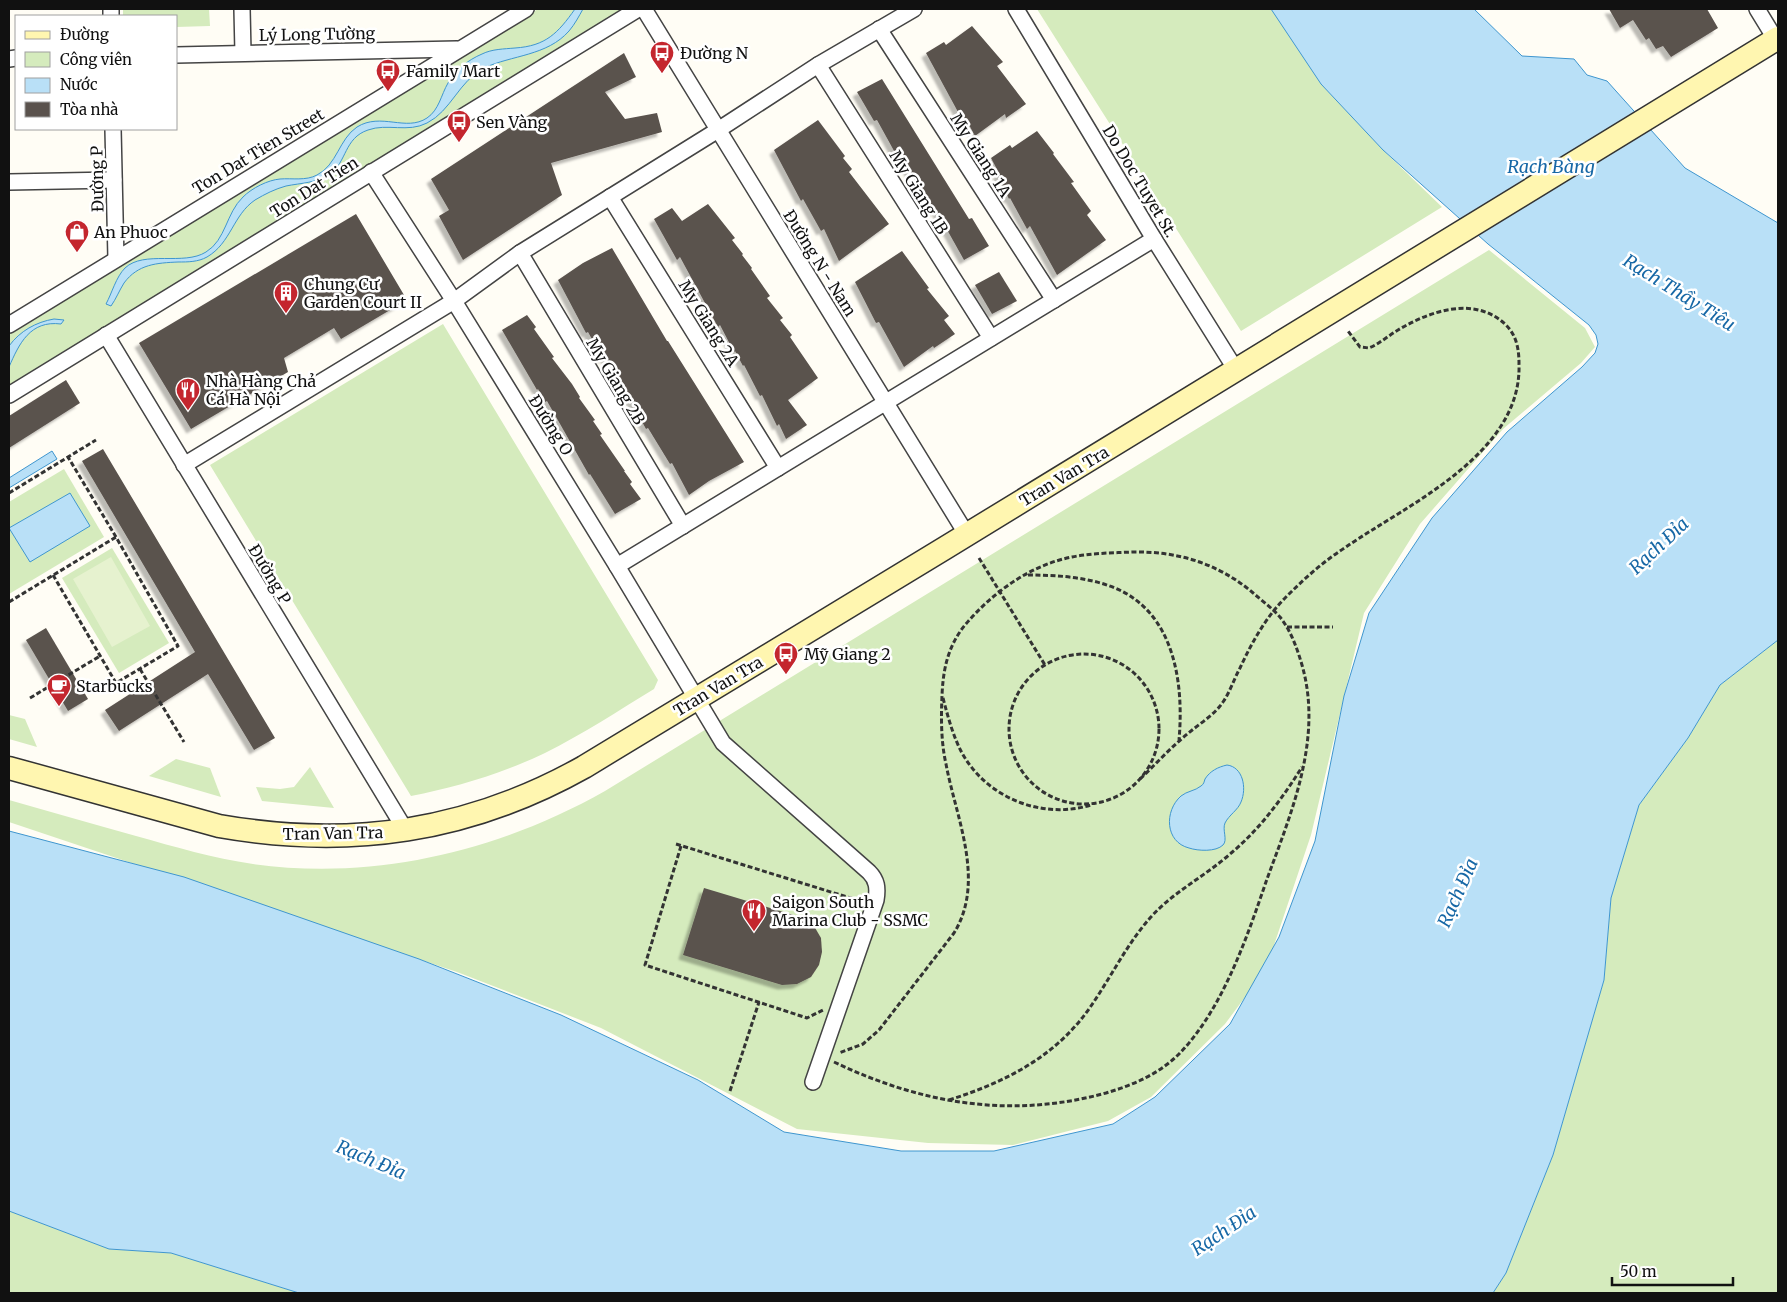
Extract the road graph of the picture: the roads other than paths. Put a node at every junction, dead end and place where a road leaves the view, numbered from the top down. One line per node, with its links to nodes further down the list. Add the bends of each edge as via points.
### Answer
1 (242, 9): 11 (street)
2 (526, 9): 10 (street, Ton Dat Tien Street)
3 (638, 9): 16 (street, Ton Dat Tien)
4 (644, 9): 15 (street, Đường N - Nam)
5 (914, 9): 8 (street)
6 (1016, 9): 20 (street, Do Doc Tuyet St.)
7 (1757, 9): 9 (street)
8 (879, 29): 13 (street); 23 (street, My Giang 1A)
9 (1777, 39): 28 (main road, Tran Van Tra)
10 (459, 49): 11 (street, Lý Long Tường); 22 (street, Ton Dat Tien Street)
11 (243, 54): 12 (street, Lý Long Tường)
12 (178, 55)
13 (818, 65): 15 (street); 27 (street, My Giang 1B)
14 (113, 130): 17 (street, Đường P)
15 (718, 130): 19 (street); 30 (street, Đường N - Nam)
16 (371, 172): 24 (street, Đường O); 26 (street, Ton Dat Tien)
17 (114, 180): 18 (street); 22 (street, Đường P)
18 (9, 182)
19 (610, 197): 21 (street); 32 (street, My Giang 2A)
20 (1154, 239): 23 (street); 28 (street, Do Doc Tuyet St.)
21 (520, 253): 24 (street); 33 (street, My Giang 2B)
22 (116, 259): 25 (street, Ton Dat Tien Street)
23 (1054, 300): 27 (street)
24 (454, 302): 31 (street); 35 (street, Đường O)
25 (9, 325)
26 (106, 335): 29 (street, Ton Dat Tien); 31 (street, Đường P)
27 (991, 338): 30 (street)
28 (1236, 370): 34 (main road, Tran Van Tra)
29 (9, 395)
30 (886, 403): 32 (street); 34 (street, Đường N - Nam)
31 (184, 465): 38 (street, Đường P)
32 (778, 468): 33 (street)
33 (683, 526): 35 (street)
34 (967, 535): 36 (main road, Tran Van Tra)
35 (618, 566): 36 (street, Đường O)
36 (697, 699): 38 (main road, Tran Van Tra, via 546,788 484,812); 39 (street, Đường O, via 724,743 869,872 877,884 876,900)
37 (9, 768): 38 (main road, Tran Van Tra, via 246,831 301,836)
38 (406, 831)
39 (813, 1082)

